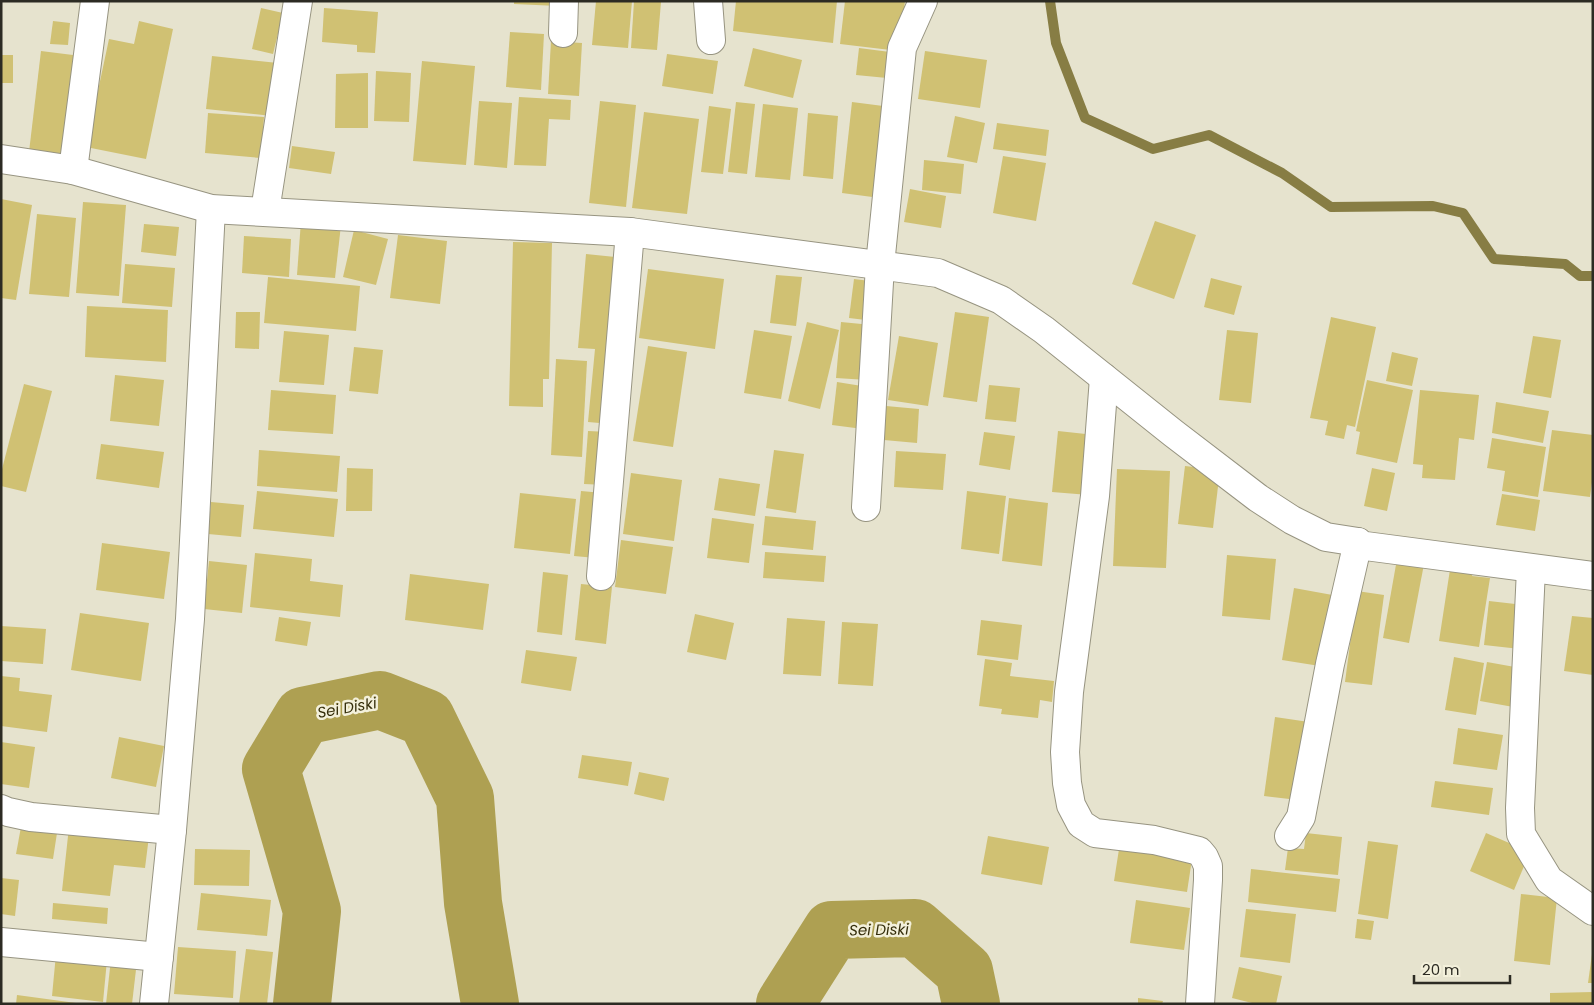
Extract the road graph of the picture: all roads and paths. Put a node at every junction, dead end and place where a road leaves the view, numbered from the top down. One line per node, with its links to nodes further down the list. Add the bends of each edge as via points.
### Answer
1 (95, 1): 9 (street)
2 (298, 1): 11 (street)
3 (564, 1): 6 (street)
4 (708, 1): 7 (street)
5 (923, 1): 13 (street, via 902,48)
6 (563, 33)
7 (711, 40)
8 (1, 159): 9 (street)
9 (73, 170): 10 (street)
10 (210, 209): 11 (street); 21 (street, via 190,619)
11 (265, 211): 12 (street)
12 (630, 232): 13 (street); 18 (street)
13 (880, 265): 14 (street, via 938,273 1001,300); 15 (street)
14 (1104, 378): 16 (street, via 1250,492 1292,520 1326,537); 27 (street, via 1095,496 1069,692 1064,752 1067,783 1074,812 1081,824 1094,833 1154,840 1199,851 1204,856 1208,880)
15 (866, 507)
16 (1358, 542): 17 (street, via 1358,545); 22 (street, via 1330,664 1301,817)
17 (1531, 569): 19 (street); 23 (street, via 1521,834 1549,880)
18 (601, 576)
19 (1593, 576)
20 (1, 809): 21 (street, via 31,817)
21 (172, 830): 25 (street)
22 (1289, 836)
23 (1593, 911)
24 (1, 942): 25 (street)
25 (159, 957): 26 (street)
26 (154, 1004)
27 (1200, 1004)

